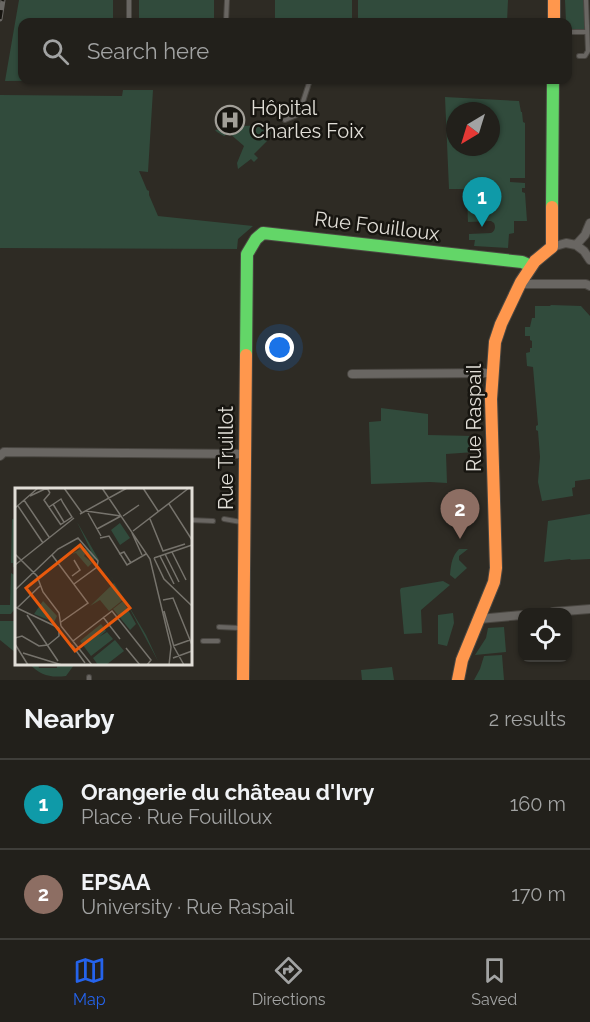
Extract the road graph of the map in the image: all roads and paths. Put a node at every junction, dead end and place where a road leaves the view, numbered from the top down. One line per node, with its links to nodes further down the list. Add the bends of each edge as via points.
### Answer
1 (129, 0): 5 (lane)
2 (227, 0): 6 (lane)
3 (586, 0): 8 (lane)
4 (554, 3): 7 (lane)
5 (129, 18)
6 (226, 18)
7 (560, 18)
8 (587, 32): 9 (lane); 10 (lane, via 587,53)
9 (572, 33)
10 (579, 56)
11 (309, 84): 13 (lane, via 300,114)
12 (553, 84): 17 (street)
13 (285, 120)
14 (590, 223): 16 (street)
15 (256, 238): 19 (street, Rue Fouilloux, via 263,232); 24 (street, Rue Truillot, via 247,254)
16 (576, 245): 17 (street); 18 (street)
17 (552, 247): 19 (street, Rue Raspail)
18 (590, 261)
19 (531, 266): 20 (street, Rue Raspail)
20 (523, 284): 21 (street); 22 (street, Rue Raspail, via 496,337)
21 (590, 286)
22 (490, 373): 23 (street); 33 (street, Rue Raspail, via 496,568)
23 (352, 374)
24 (245, 454): 25 (street, via 4,452); 29 (street, Rue Truillot)
25 (0, 456)
26 (224, 519): 29 (lane)
27 (192, 520): 28 (lane)
28 (213, 521)
29 (245, 522): 35 (street, Rue Truillot)
30 (590, 609): 31 (street)
31 (572, 610)
32 (518, 615): 33 (street)
33 (480, 617): 39 (lane, via 476,615); 40 (street, Rue Raspail)
34 (219, 627): 35 (lane)
35 (244, 628): 38 (street, Rue Truillot)
36 (203, 641): 37 (lane)
37 (218, 641)
38 (243, 680)
39 (453, 680)
40 (458, 680)

